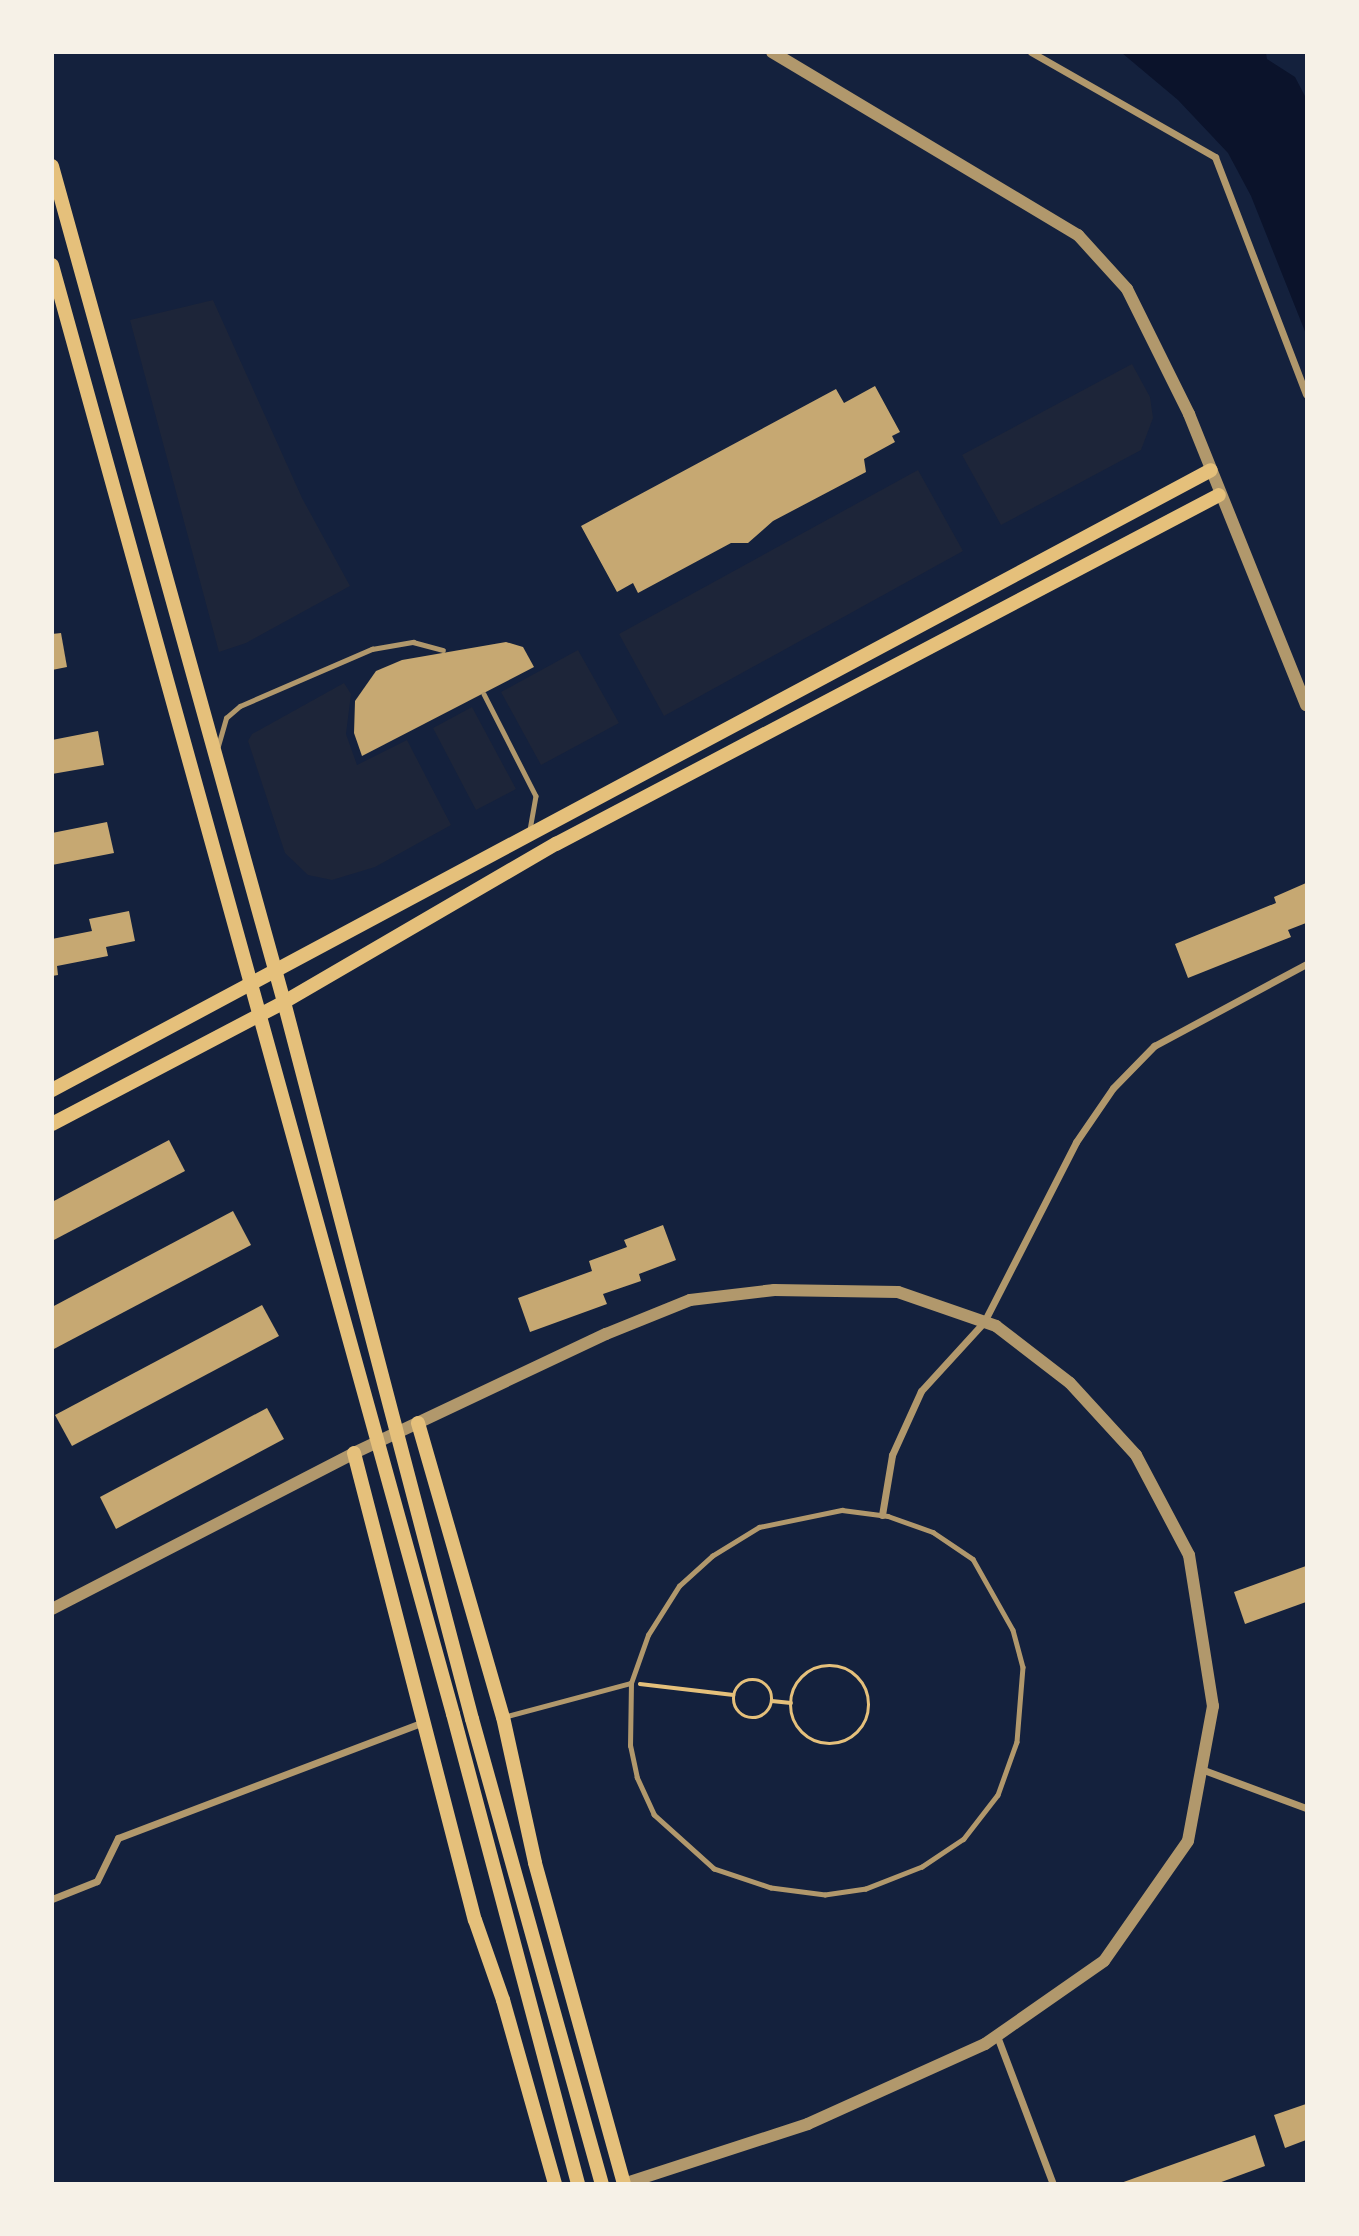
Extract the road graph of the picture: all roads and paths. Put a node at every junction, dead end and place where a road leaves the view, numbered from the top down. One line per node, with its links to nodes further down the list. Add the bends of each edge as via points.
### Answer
1 (772, 52): 6 (street, via 1078,235 1127,289 1189,414)
2 (1031, 52): 5 (street, via 1215,157)
3 (52, 166): 11 (main road)
4 (52, 265): 15 (main road)
5 (1307, 394)
6 (1211, 470): 7 (street); 12 (main road)
7 (1219, 495): 10 (street); 16 (main road, via 556,844)
8 (443, 650): 11 (lane, via 413,642 372,649 240,706 224,723)
9 (484, 694): 12 (lane, via 536,796)
10 (1307, 705)
11 (215, 762): 14 (main road)
12 (528, 833): 14 (main road)
13 (1307, 964): 20 (street, via 1154,1046 1113,1088 1076,1142)
14 (275, 969): 15 (main road); 16 (main road)
15 (250, 983): 17 (main road); 18 (main road)
16 (284, 1002): 17 (main road); 22 (main road)
17 (258, 1015): 19 (main road); 23 (main road)
18 (52, 1090)
19 (52, 1124)
20 (984, 1322): 21 (street, via 898,1292 774,1290 690,1300); 25 (street, via 921,1391 892,1455); 33 (street, via 1070,1383 1136,1455 1189,1555 1213,1706)
21 (418, 1423): 22 (street); 31 (main road)
22 (398, 1432): 23 (street); 39 (main road, via 472,1719)
23 (377, 1443): 24 (street); 38 (main road)
24 (354, 1453): 26 (street); 32 (main road)
25 (882, 1515): 27 (lane, via 842,1510 799,1516 760,1527 712,1556 679,1586 648,1635); 27 (lane, via 933,1532 973,1559 1013,1630 1023,1667 1017,1742 998,1795 964,1839 922,1867 866,1889 825,1895 771,1888 714,1868 654,1815 637,1778 630,1746)
26 (52, 1609)
27 (631, 1683): 28 (path); 31 (lane)
28 (733, 1695): 29 (path, via 740,1684 759,1680 769,1688); 29 (path, via 735,1707 749,1718 767,1712)
29 (772, 1701): 30 (path)
30 (791, 1703): 30 (path, via 801,1678 824,1666 850,1671 860,1680 869,1703 862,1727 853,1736 830,1744 806,1736 792,1715)
31 (503, 1717): 40 (main road, via 535,1863)
32 (427, 1721): 35 (street, via 118,1838 97,1881); 37 (main road, via 475,1920 503,2000)
33 (1201, 1769): 34 (street); 36 (street, via 1188,1841 1104,1961)
34 (1307, 1808)
35 (52, 1899)
36 (998, 2036): 40 (street, via 808,2124); 41 (street)
37 (555, 2183)
38 (578, 2183)
39 (602, 2183)
40 (624, 2183)
41 (1053, 2183)

